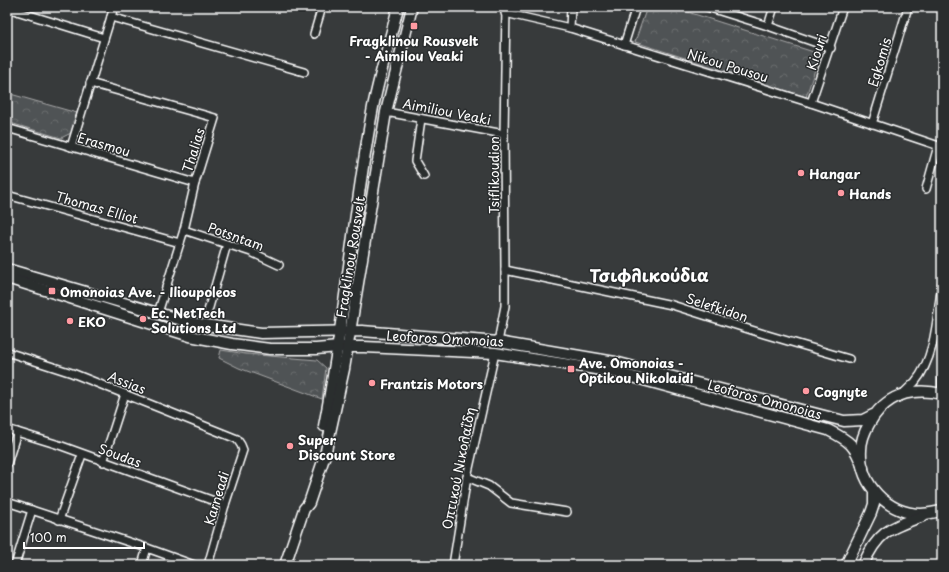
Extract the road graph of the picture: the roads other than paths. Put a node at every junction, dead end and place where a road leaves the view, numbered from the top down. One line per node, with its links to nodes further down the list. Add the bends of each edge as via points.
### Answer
1 (114, 7): 13 (street)
2 (322, 7): 16 (street)
3 (398, 7): 44 (main road, Fragklinou Rousvelt, via 374,106 350,254)
4 (412, 7): 23 (main road, Fragklinou Rousvelt)
5 (571, 7): 15 (street)
6 (636, 7): 18 (street)
7 (707, 7): 14 (street)
8 (774, 7): 14 (street)
9 (843, 7): 19 (street, Kiouri)
10 (908, 7): 25 (street, Egkomis)
11 (7, 8): 17 (street)
12 (506, 10): 15 (street, Nikou Pousou); 27 (street, Tsiflikoudion)
13 (111, 17): 17 (street); 20 (street)
14 (768, 26): 19 (street)
15 (570, 28): 18 (street, Nikou Pousou)
16 (314, 34)
17 (104, 38): 21 (street)
18 (624, 45): 22 (street, Nikou Pousou)
19 (831, 48): 22 (street, Kiouri)
20 (304, 72)
21 (90, 83): 29 (street); 31 (street, Thalias, via 214,118)
22 (811, 103): 25 (street, Nikou Pousou)
23 (386, 112): 24 (street, Aimiliou Veaki); 44 (main road, Fragklinou Rousvelt)
24 (421, 119): 27 (street, Aimiliou Veaki); 30 (street, via 415,160)
25 (872, 124): 28 (street, Nikou Pousou)
26 (7, 128): 29 (street, Erasmou)
27 (504, 134): 39 (street, Tsiflikoudion)
28 (940, 146): 32 (street)
29 (70, 147): 31 (street, Erasmou)
30 (424, 176)
31 (195, 183): 34 (street, Thalias)
32 (926, 189)
33 (7, 194): 35 (street, Thomas Elliot)
34 (184, 230): 35 (street, Thalias); 36 (street, Potsntam)
35 (180, 243): 43 (street, Thalias)
36 (227, 244): 37 (street, Potsntam); 42 (street)
37 (279, 265)
38 (7, 269): 43 (main road, Leoforos Omonoias)
39 (505, 270): 45 (street, Tsiflikoudion, via 505,306); 49 (street, Selefkidon, via 672,305)
40 (7, 278): 46 (main road, Leoforos Omonoias, via 190,336 270,349)
41 (942, 284): 53 (street, via 932,349 916,381)
42 (208, 311)
43 (158, 313): 44 (main road, Leoforos Omonoias, via 192,323 261,333)
44 (346, 331): 45 (main road, Leoforos Omonoias); 46 (main road, Fragklinou Rousvelt)
45 (498, 342): 54 (main road, Leoforos Omonoias, via 615,362 844,421 863,420)
46 (343, 347): 48 (main road, Leoforos Omonoias); 76 (main road, Fragklinou Rousvelt, via 333,381 318,454 302,503 304,509)
47 (7, 352): 51 (street, Assias, via 72,373)
48 (495, 353): 61 (main road, Leoforos Omonoias, via 614,372 828,430 851,444); 62 (street, Οπτικού Νικολαΐδη)
49 (849, 359)
50 (942, 379): 52 (street)
51 (125, 394): 57 (street, Assias); 59 (street)
52 (942, 394): 53 (main road, via 921,391)
53 (901, 395): 54 (main road)
54 (873, 415): 61 (main road, via 864,432 861,450)
55 (7, 429): 56 (street, Soudas)
56 (17, 432): 58 (street, Soudas); 60 (street)
57 (237, 439): 65 (street, Karneadi, via 243,450)
58 (82, 455): 59 (street, Soudas); 70 (street)
59 (103, 462): 65 (street, Soudas)
60 (7, 464)
61 (863, 468): 63 (main road, Leoforos Omonoias)
62 (467, 477): 68 (street, via 489,486 511,503); 77 (street, Οπτικού Νικολαΐδη)
63 (874, 492): 69 (main road, via 896,508 913,514); 78 (main road, via 871,513)
64 (7, 502): 66 (street)
65 (225, 506): 75 (street, Karneadi)
66 (32, 510): 70 (street); 72 (street)
67 (942, 511): 69 (main road)
68 (567, 512)
69 (931, 514): 79 (main road, via 889,530 877,540)
70 (59, 520): 71 (street)
71 (148, 548): 73 (street); 74 (street)
72 (15, 565)
73 (142, 565)
74 (194, 565)
75 (208, 565)
76 (285, 565)
77 (453, 565)
78 (846, 565)
79 (864, 565)

